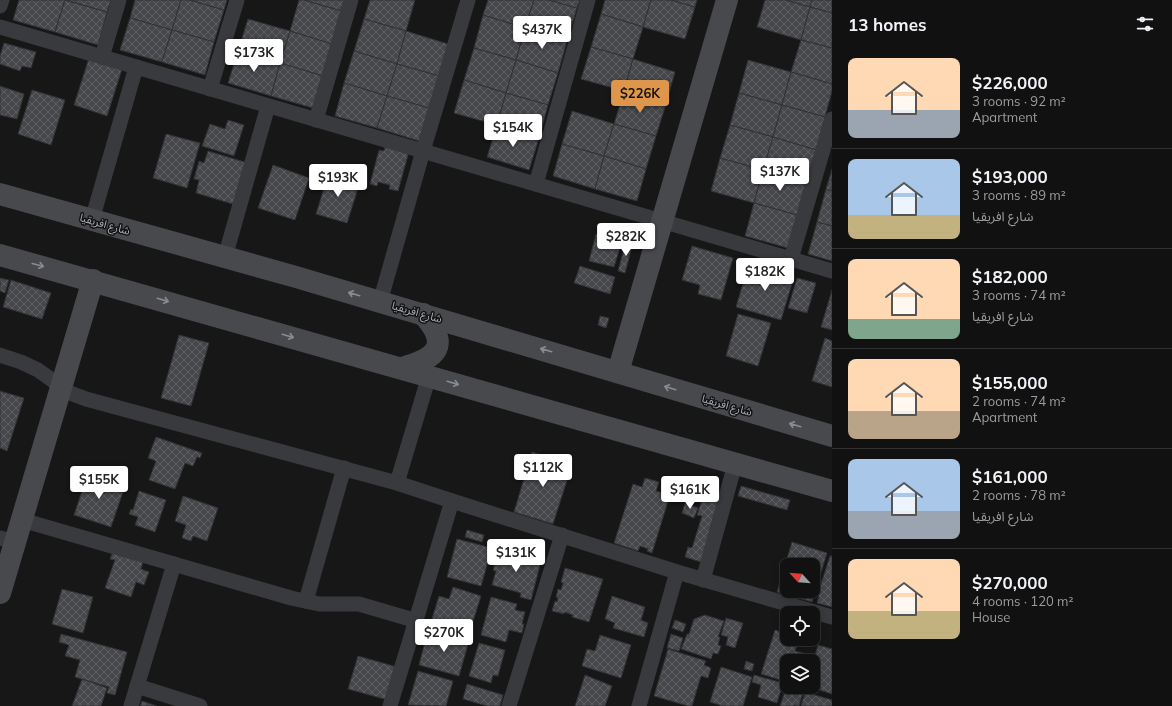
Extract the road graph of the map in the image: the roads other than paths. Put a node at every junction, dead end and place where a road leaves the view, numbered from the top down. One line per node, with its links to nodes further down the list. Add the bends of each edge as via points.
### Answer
1 (2, 0): 8 (street)
2 (119, 0): 10 (street)
3 (237, 0): 12 (street)
4 (351, 0): 15 (street)
5 (468, 0): 16 (street)
6 (588, 0): 17 (street)
7 (727, 0): 20 (street)
8 (0, 6)
9 (0, 27): 10 (street)
10 (102, 57): 11 (street)
11 (136, 67): 12 (street); 19 (street)
12 (210, 89): 13 (street)
13 (268, 106): 15 (street); 22 (street)
14 (832, 119): 23 (street)
15 (316, 120): 16 (street)
16 (423, 151): 17 (street); 26 (street)
17 (536, 184): 20 (street)
18 (0, 194): 19 (street, شارع افريقيا)
19 (92, 220): 22 (street, شارع افريقيا)
20 (663, 221): 23 (street); 30 (street)
21 (0, 255): 25 (street, one-way to 25)
22 (225, 257): 26 (street, شارع افريقيا, one-way to 22)
23 (791, 259): 24 (street)
24 (832, 271)
25 (93, 280): 29 (street, one-way to 29); 32 (street)
26 (380, 302): 27 (street, شارع افريقيا)
27 (422, 314): 29 (street, via 431,323 437,345 426,360); 30 (street, شارع افريقيا, one-way to 27)
28 (0, 355): 32 (street, via 38,370)
29 (402, 368): 31 (street)
30 (618, 372): 33 (street, شارع افريقيا, one-way to 30)
31 (429, 376): 34 (street, one-way to 34); 36 (street)
32 (62, 387): 35 (street, via 77,396 99,403); 39 (street)
33 (832, 436)
34 (735, 464): 37 (street); 44 (street)
35 (344, 468): 36 (street); 46 (street)
36 (397, 483): 38 (street)
37 (832, 491)
38 (452, 502): 40 (street); 48 (street)
39 (22, 520): 41 (street); 42 (street)
40 (562, 535): 43 (street); 53 (street)
41 (8, 540): 45 (street)
42 (174, 564): 46 (street); 49 (street)
43 (677, 572): 44 (street); 54 (street)
44 (702, 580): 47 (street)
45 (0, 593)
46 (306, 601): 48 (street, via 319,604 359,604)
47 (832, 617)
48 (416, 621): 52 (street)
49 (137, 686): 50 (street); 51 (street)
50 (131, 706)
51 (200, 706)
52 (390, 706)
53 (509, 706)
54 (639, 706)

